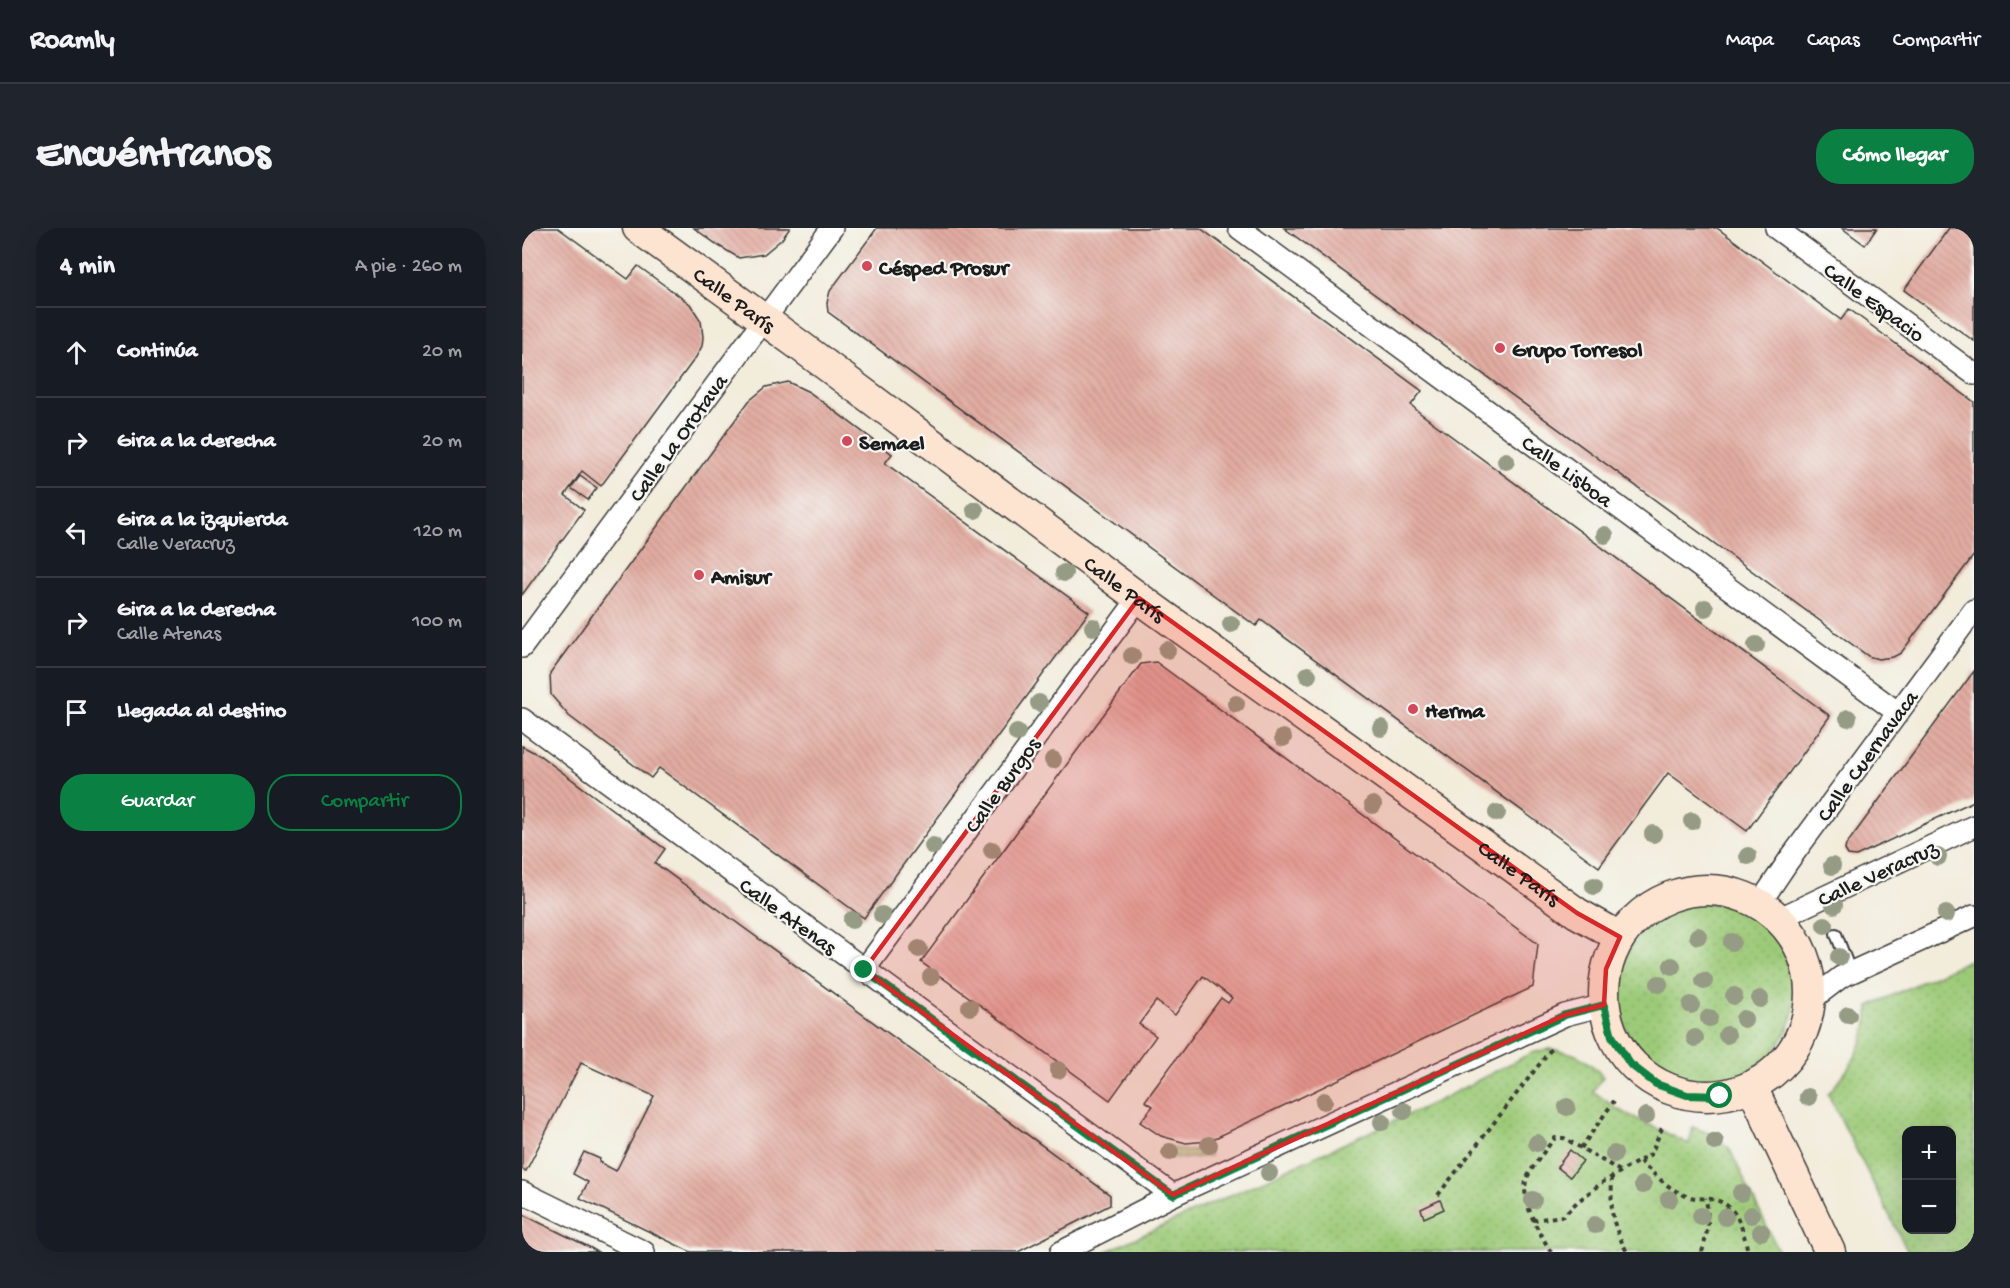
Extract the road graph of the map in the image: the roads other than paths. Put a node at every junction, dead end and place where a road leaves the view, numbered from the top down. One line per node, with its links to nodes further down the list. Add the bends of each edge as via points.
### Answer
1 (638, 228): 5 (main road, Calle París)
2 (832, 228): 5 (street, Calle La Orotava)
3 (1239, 228): 10 (street, Calle Lisboa)
4 (1776, 228): 6 (street, Calle Espacio)
5 (764, 320): 7 (main road, Calle París); 9 (street, Calle La Orotava)
6 (1974, 374)
7 (1138, 598): 16 (main road, Calle París, via 1577,913); 17 (street, Calle Burgos)
8 (1974, 610): 10 (street, Calle Cuernavaca)
9 (522, 647)
10 (1897, 712): 13 (street, Calle Cuernavaca, via 1789,860)
11 (522, 719): 17 (street, Calle Atenas)
12 (1974, 826): 13 (street, Calle Veracruz)
13 (1770, 910): 16 (main road, via 1730,891 1699,889 1668,897 1641,913); 19 (main road, via 1798,942 1809,970)
14 (1974, 916): 18 (street)
15 (1836, 934): 18 (lane)
16 (1620, 937): 20 (main road, via 1606,969)
17 (864, 970): 23 (street, Calle Atenas)
18 (1851, 973): 19 (street)
19 (1811, 1000): 21 (main road, via 1802,1036 1781,1066)
20 (1604, 1005): 21 (main road, via 1612,1036 1630,1064 1656,1084 1687,1095 1720,1096); 23 (street, via 1565,1015)
21 (1752, 1087): 26 (main road)
22 (522, 1192): 24 (street)
23 (1173, 1195): 25 (street)
24 (644, 1252)
25 (1062, 1252)
26 (1830, 1252)

